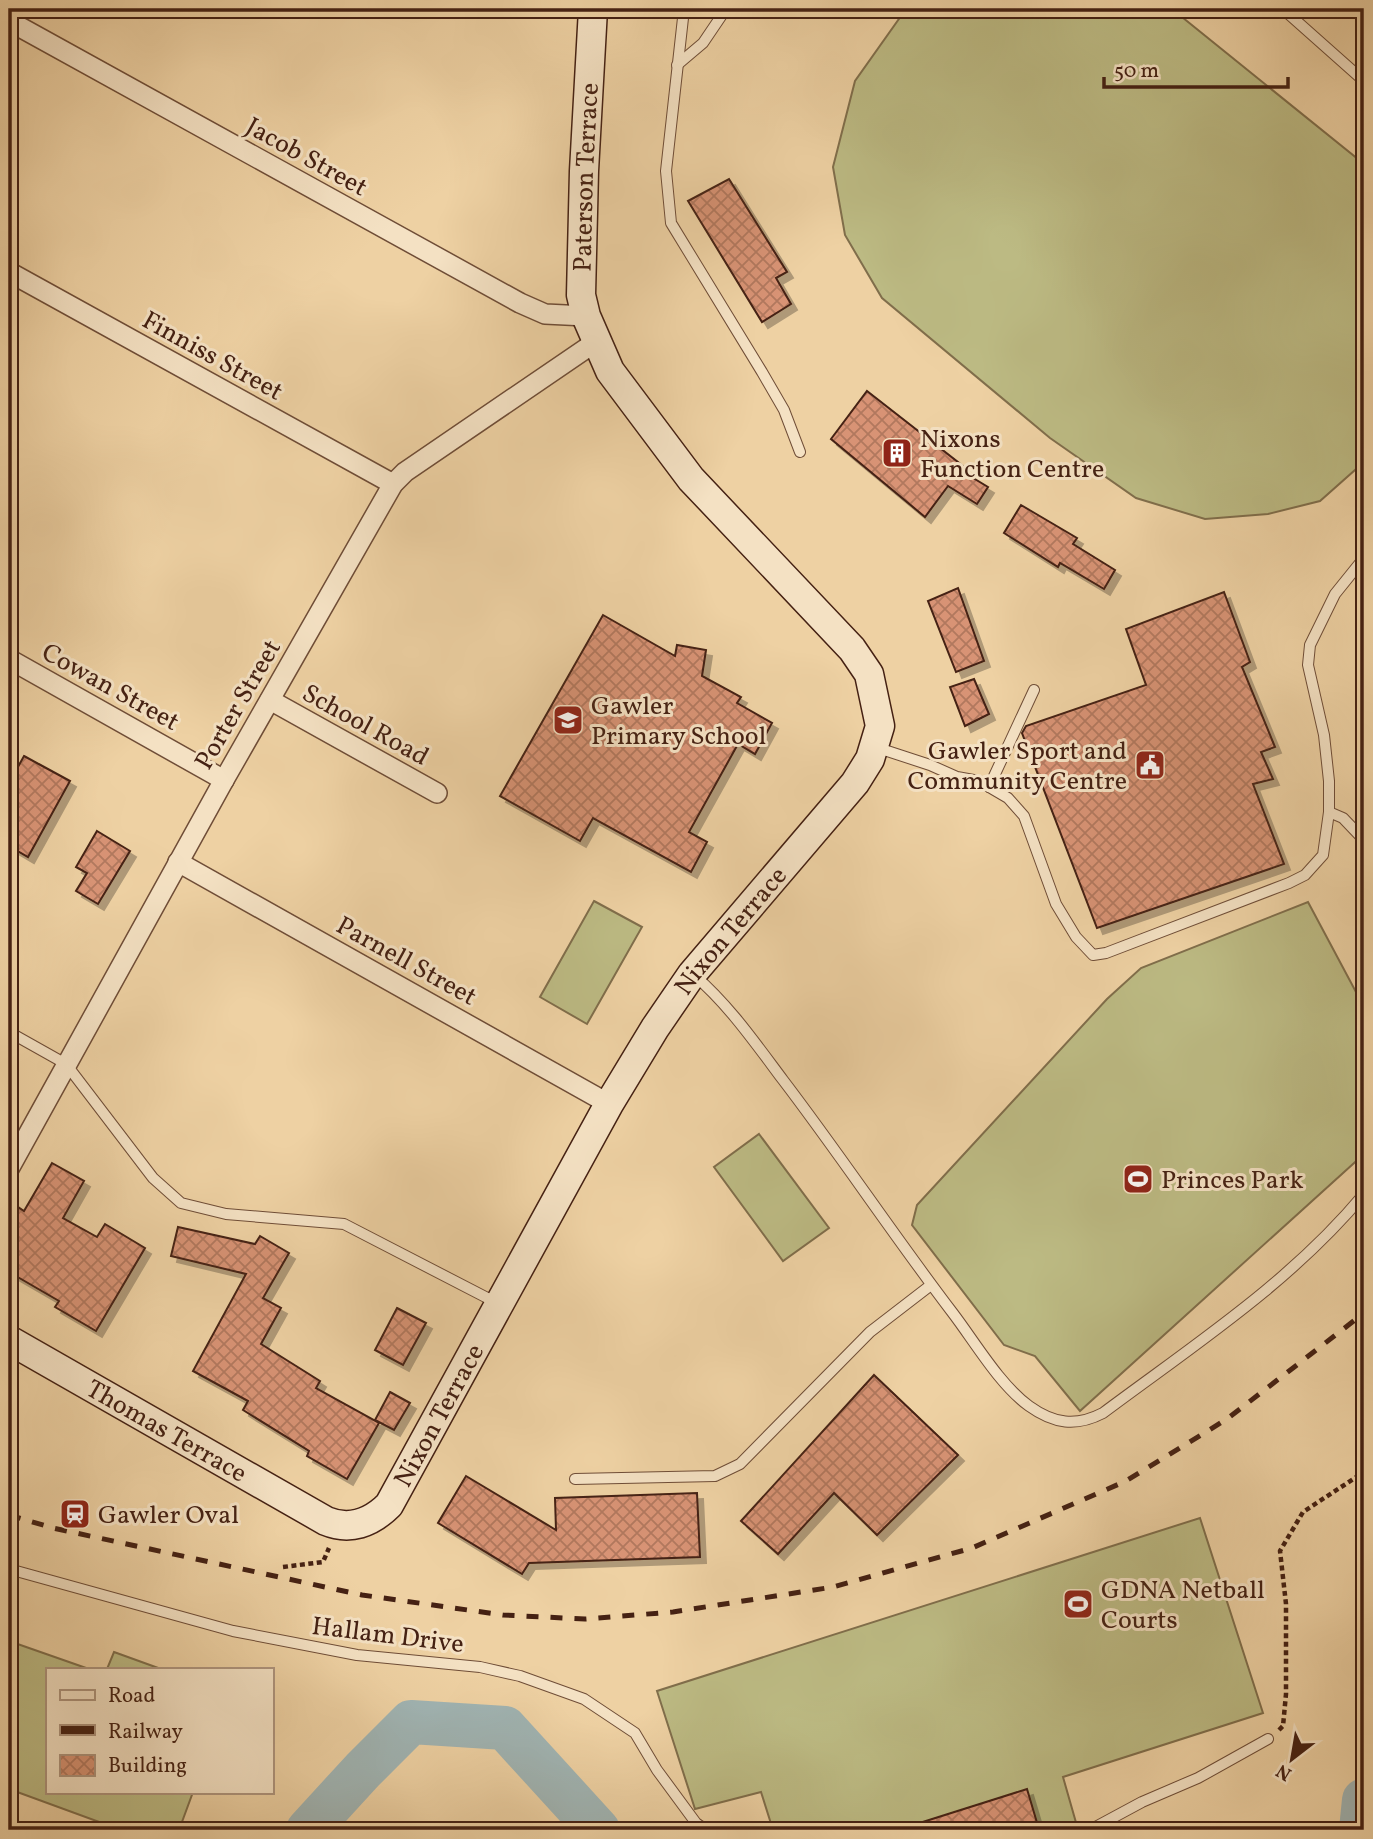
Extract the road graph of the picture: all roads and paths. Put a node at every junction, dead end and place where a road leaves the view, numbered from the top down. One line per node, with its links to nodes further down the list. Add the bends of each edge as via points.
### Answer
1 (593, 9): 9 (street, Paterson Terrace, via 581,295)
2 (684, 9): 6 (lane)
3 (726, 9): 6 (lane, via 704,43)
4 (1283, 9): 7 (lane)
5 (9, 21): 9 (street, Jacob Street, via 520,303)
6 (677, 65): 10 (lane, via 666,171 671,223 784,410)
7 (1364, 81)
8 (9, 272): 11 (street, Finniss Street)
9 (592, 328): 11 (street, Porter Street); 16 (street, Nixon Terrace, via 610,370 691,479 852,649 869,674 880,726)
10 (800, 452)
11 (393, 484): 15 (street, Porter Street)
12 (1364, 558): 20 (lane, via 1335,594 1310,645 1308,665 1324,735)
13 (9, 659): 17 (street, Cowan Street)
14 (1034, 690): 18 (lane)
15 (270, 700): 17 (street, Porter Street); 19 (street, School Road)
16 (875, 747): 18 (lane); 23 (street, Nixon Terrace, via 855,782)
17 (224, 780): 22 (street, Porter Street)
18 (989, 787): 20 (lane, via 1008,798 1024,816 1056,904 1093,955 1306,875 1324,855)
19 (437, 793)
20 (1329, 812): 21 (lane, via 1343,818)
21 (1364, 840)
22 (178, 862): 25 (street, Porter Street); 26 (street, Parnell Street)
23 (692, 974): 26 (street, Nixon Terrace); 29 (lane, via 749,1035)
24 (9, 1032): 25 (lane)
25 (66, 1064): 27 (street, Porter Street); 30 (lane, via 153,1178 181,1203 226,1214 344,1224)
26 (609, 1104): 30 (street, Nixon Terrace)
27 (9, 1169)
28 (1364, 1194): 29 (lane, via 1312,1251 1253,1301 1091,1419 1067,1423 1051,1419 1021,1399)
29 (932, 1285): 33 (lane, via 870,1332 740,1464 715,1476)
30 (499, 1304): 34 (street, Nixon Terrace, via 389,1505 367,1521 350,1526)
31 (9, 1340): 34 (street, Thomas Terrace)
32 (1364, 1472): 37 (path, via 1303,1512 1280,1551 1286,1604 1286,1694 1283,1726)
33 (575, 1479)
34 (332, 1524): 35 (path, via 323,1562)
35 (284, 1567)
36 (9, 1569): 38 (lane, Hallam Drive, via 233,1631 357,1655 520,1675 584,1699 635,1733 657,1770)
37 (1268, 1740): 39 (lane)
38 (706, 1830)
39 (1090, 1830)

